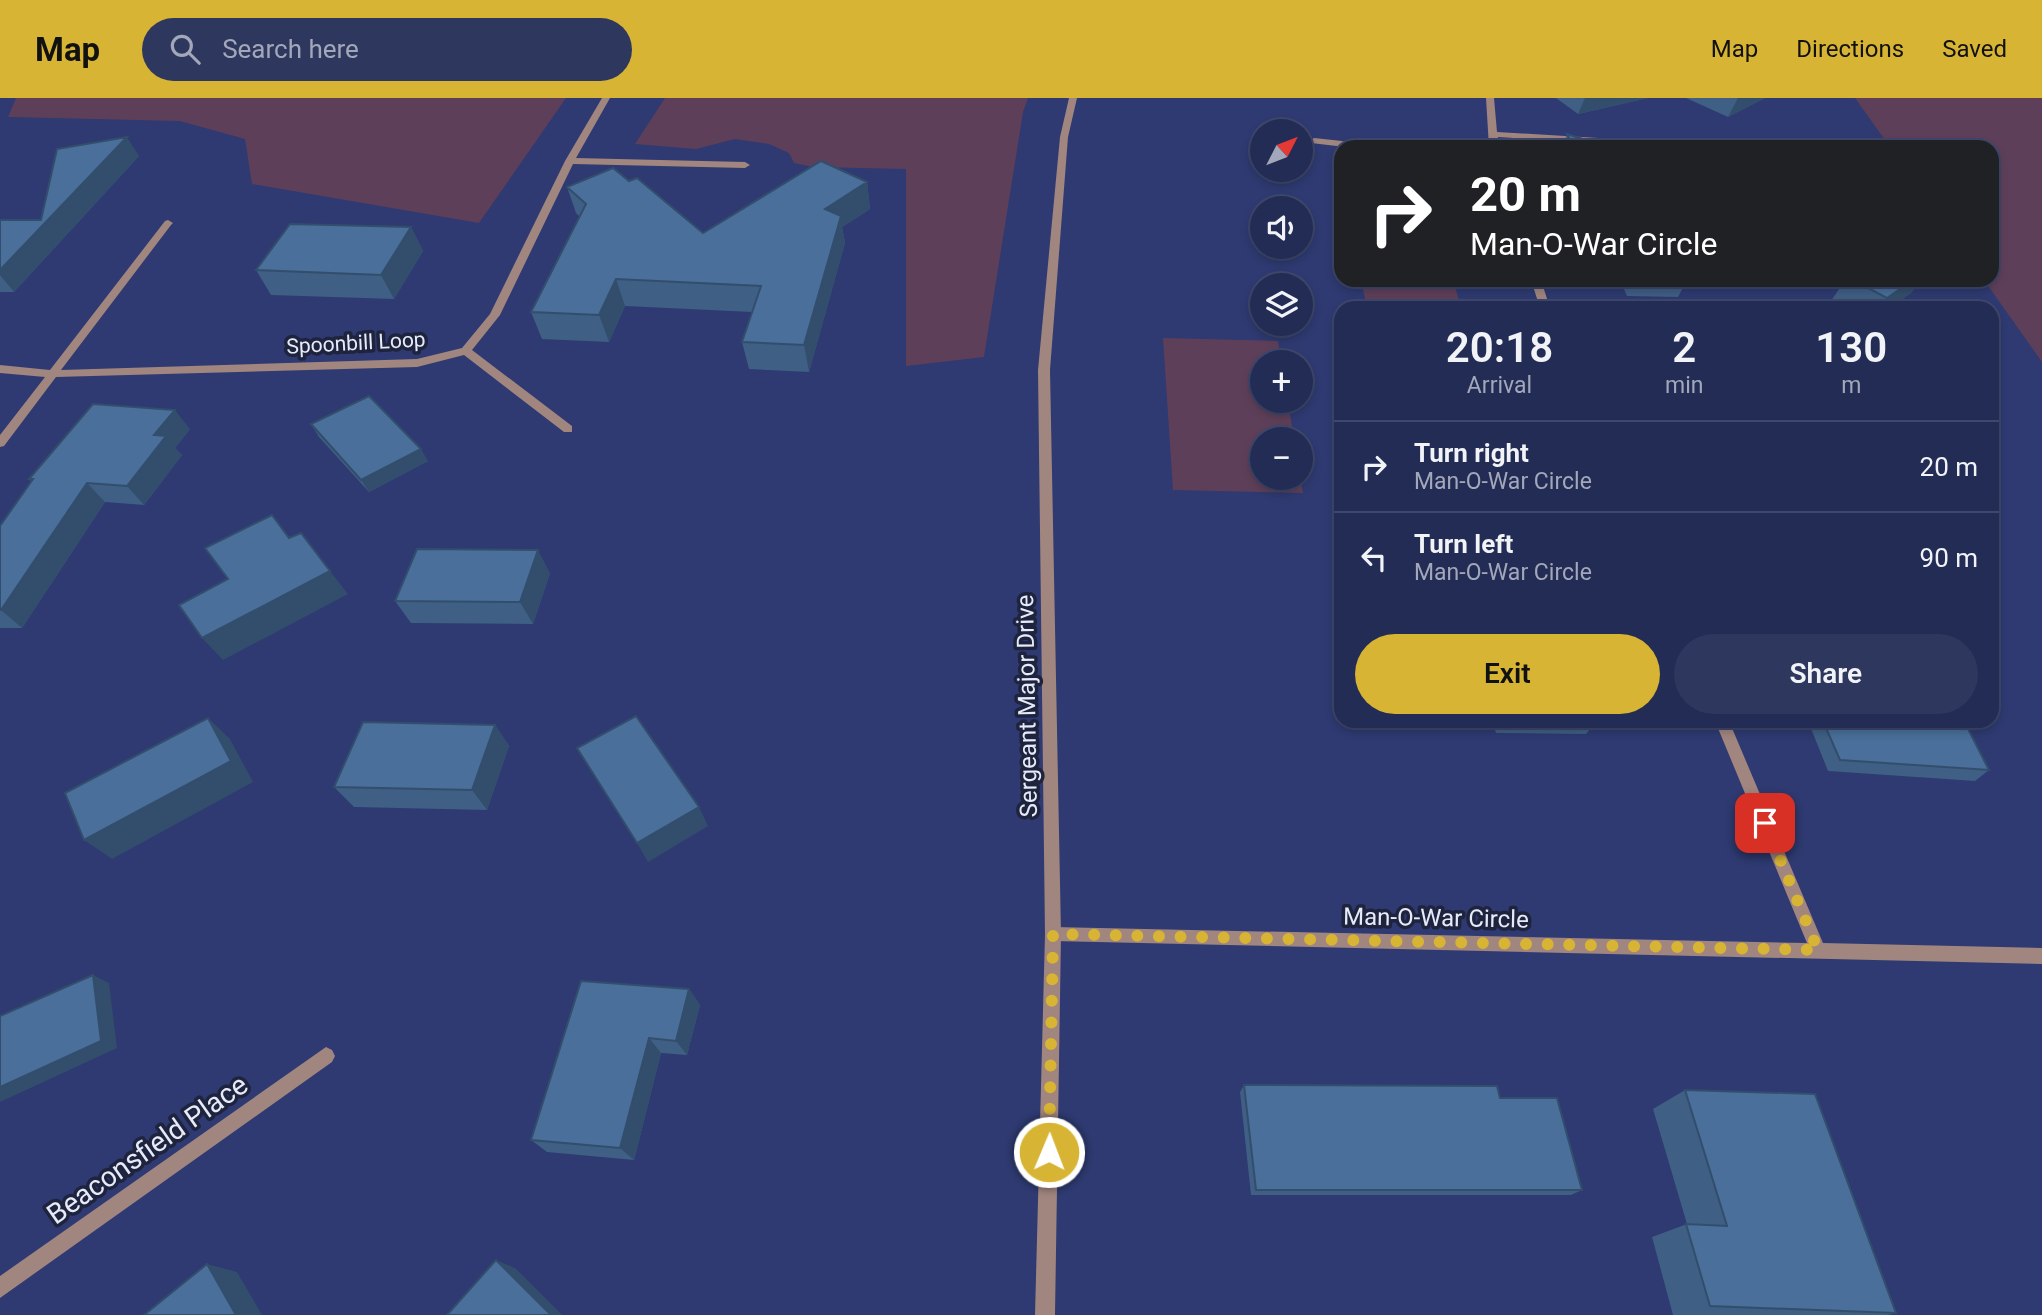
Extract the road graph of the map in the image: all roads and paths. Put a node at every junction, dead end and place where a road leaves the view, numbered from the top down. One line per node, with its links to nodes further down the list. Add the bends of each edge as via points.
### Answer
1 (606, 98): 9 (street)
2 (1073, 98): 18 (street, Sergeant Major Drive, via 1064,137 1044,370)
3 (1490, 98): 4 (street)
4 (1493, 134): 5 (street); 6 (street)
5 (1493, 140)
6 (1588, 140)
7 (1314, 141): 8 (street)
8 (1334, 143)
9 (570, 161): 10 (street); 12 (street, via 495,315)
10 (745, 165)
11 (168, 223): 14 (street)
12 (466, 351): 14 (street, Spoonbill Loop, via 417,363); 15 (street)
13 (0, 369): 14 (street, Spoonbill Loop)
14 (53, 373): 16 (street)
15 (568, 429)
16 (0, 443)
17 (1725, 728): 19 (street)
18 (1053, 934): 19 (street, Man-O-War Circle); 23 (street, Sergeant Major Drive)
19 (1818, 950): 20 (street, Man-O-War Circle)
20 (2042, 956)
21 (326, 1056): 22 (street, Beaconsfield Place)
22 (0, 1288)
23 (1045, 1315)

